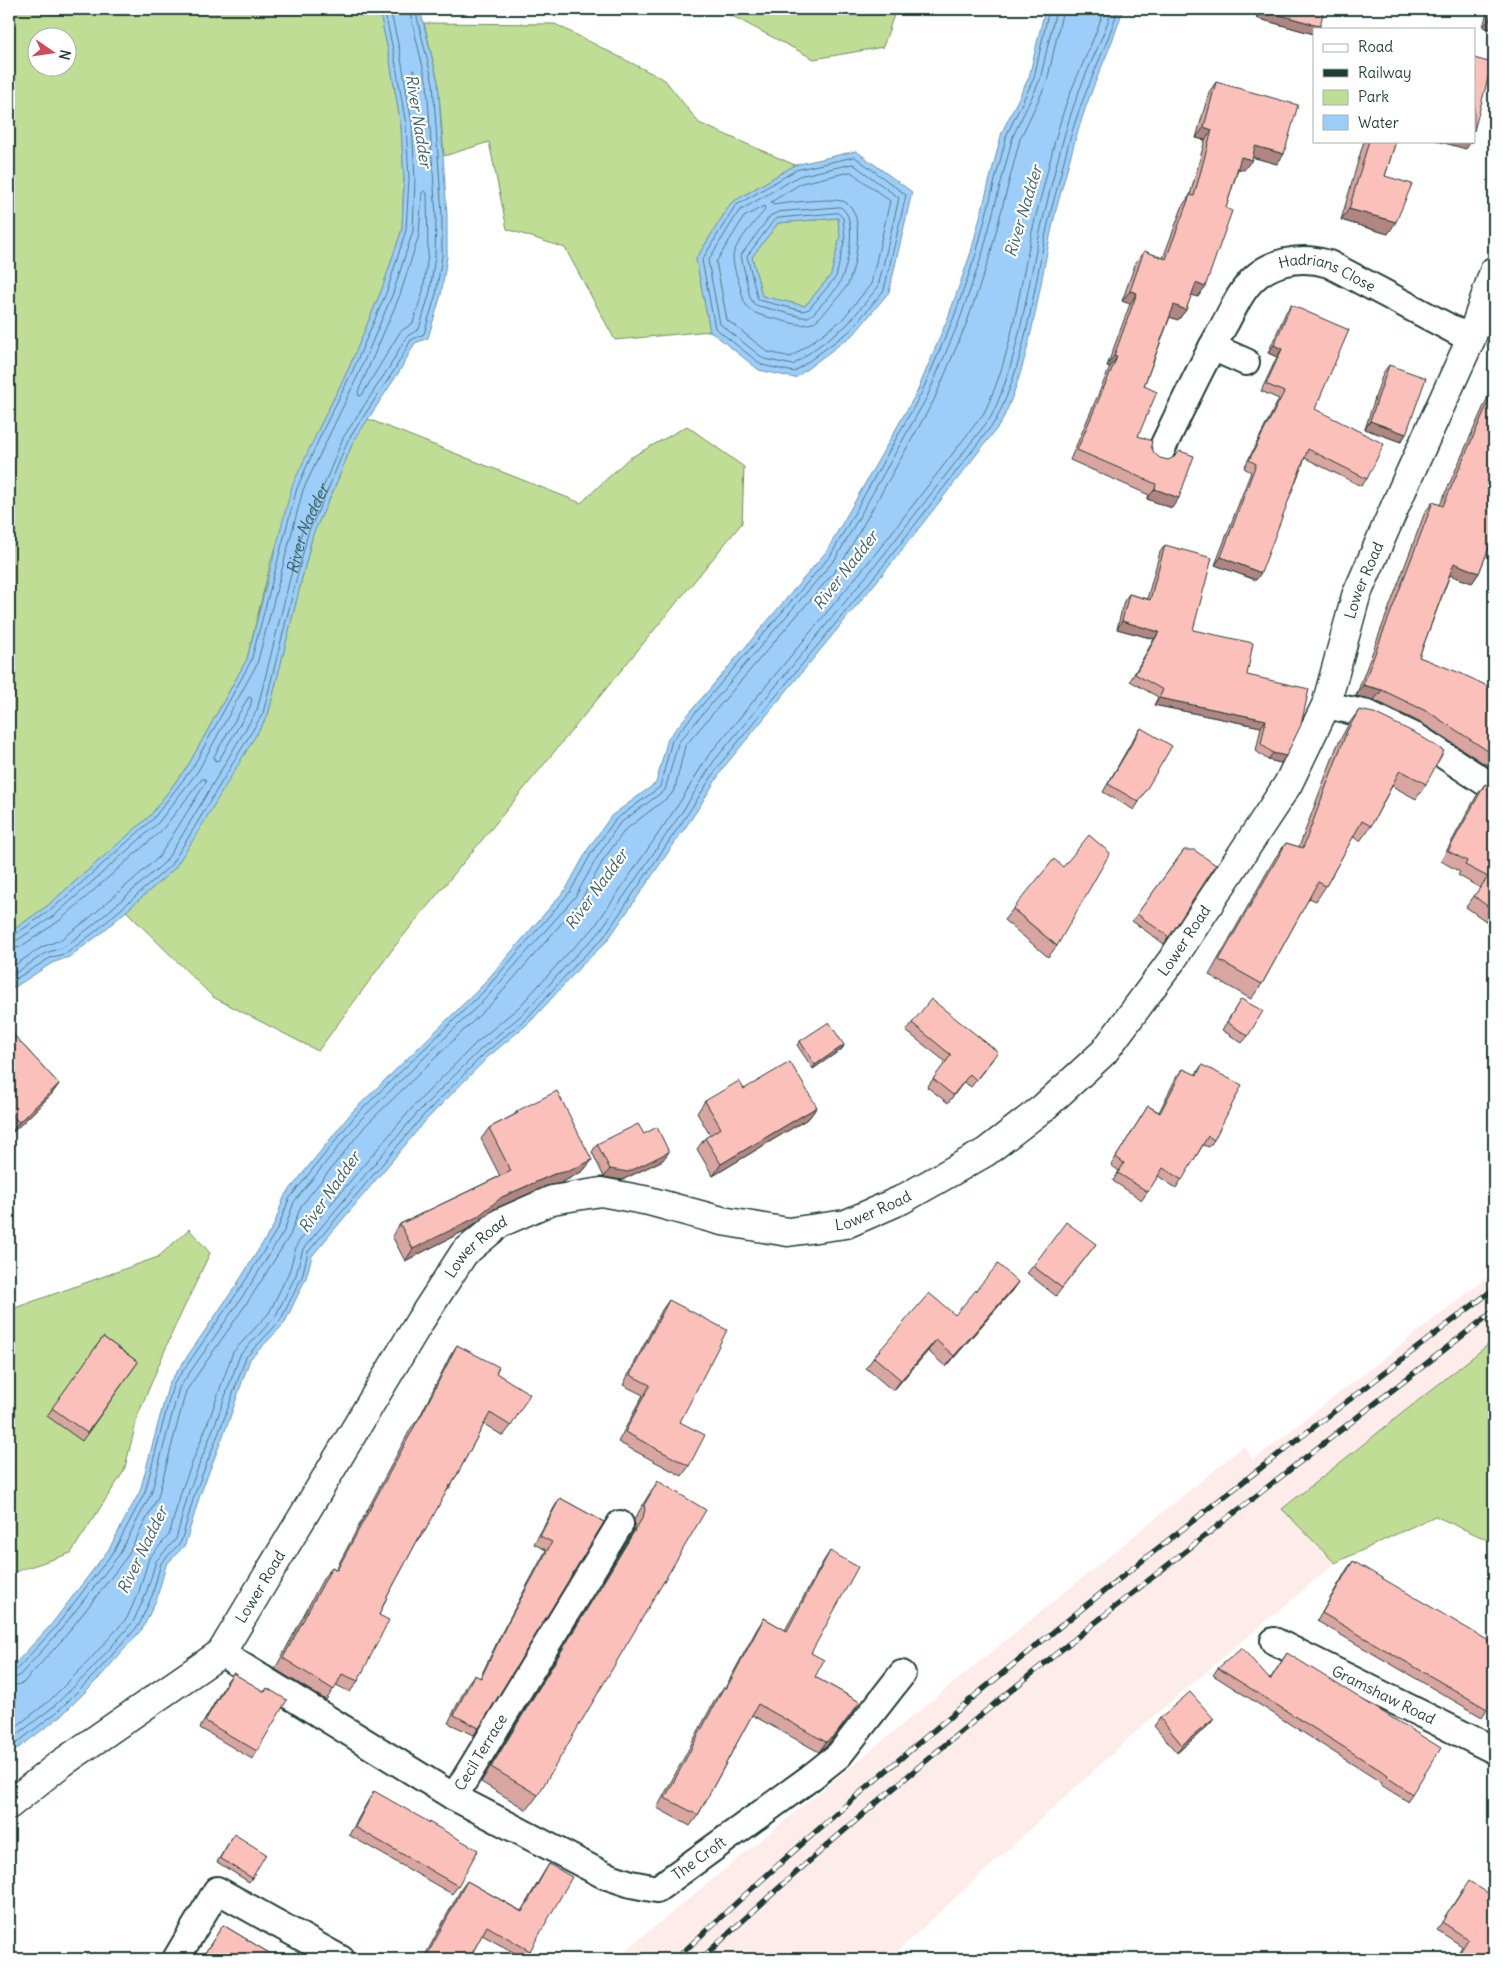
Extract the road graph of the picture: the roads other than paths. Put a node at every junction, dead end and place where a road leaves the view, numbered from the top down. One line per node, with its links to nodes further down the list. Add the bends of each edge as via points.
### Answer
1 (1494, 271): 2 (street, Lower Road)
2 (1472, 339): 3 (street, Hadrians Close, via 1329,264 1313,259 1283,261 1258,276 1247,286); 6 (street, Lower Road, via 1356,596)
3 (1212, 347): 4 (street); 5 (street, Hadrians Close)
4 (1246, 362)
5 (1159, 455)
6 (1326, 705): 7 (street, via 1368,714 1416,737); 10 (street, Lower Road, via 1288,784 1172,960 1104,1052 1043,1108 986,1152 901,1200 846,1224 788,1232 722,1221 602,1192 552,1200 500,1223 464,1253 420,1320)
7 (1494, 788)
8 (620, 1524): 13 (street, Cecil Terrace)
9 (1274, 1641): 12 (street, Gramshaw Road)
10 (221, 1653): 13 (street, Cecil Terrace); 14 (street, Lower Road, via 59,1765)
11 (902, 1674): 13 (street, The Croft, via 839,1755 657,1890 604,1875)
12 (1494, 1750)
13 (454, 1797)
14 (9, 1804)
15 (176, 1959): 16 (street, via 217,1890)
16 (341, 1959)

